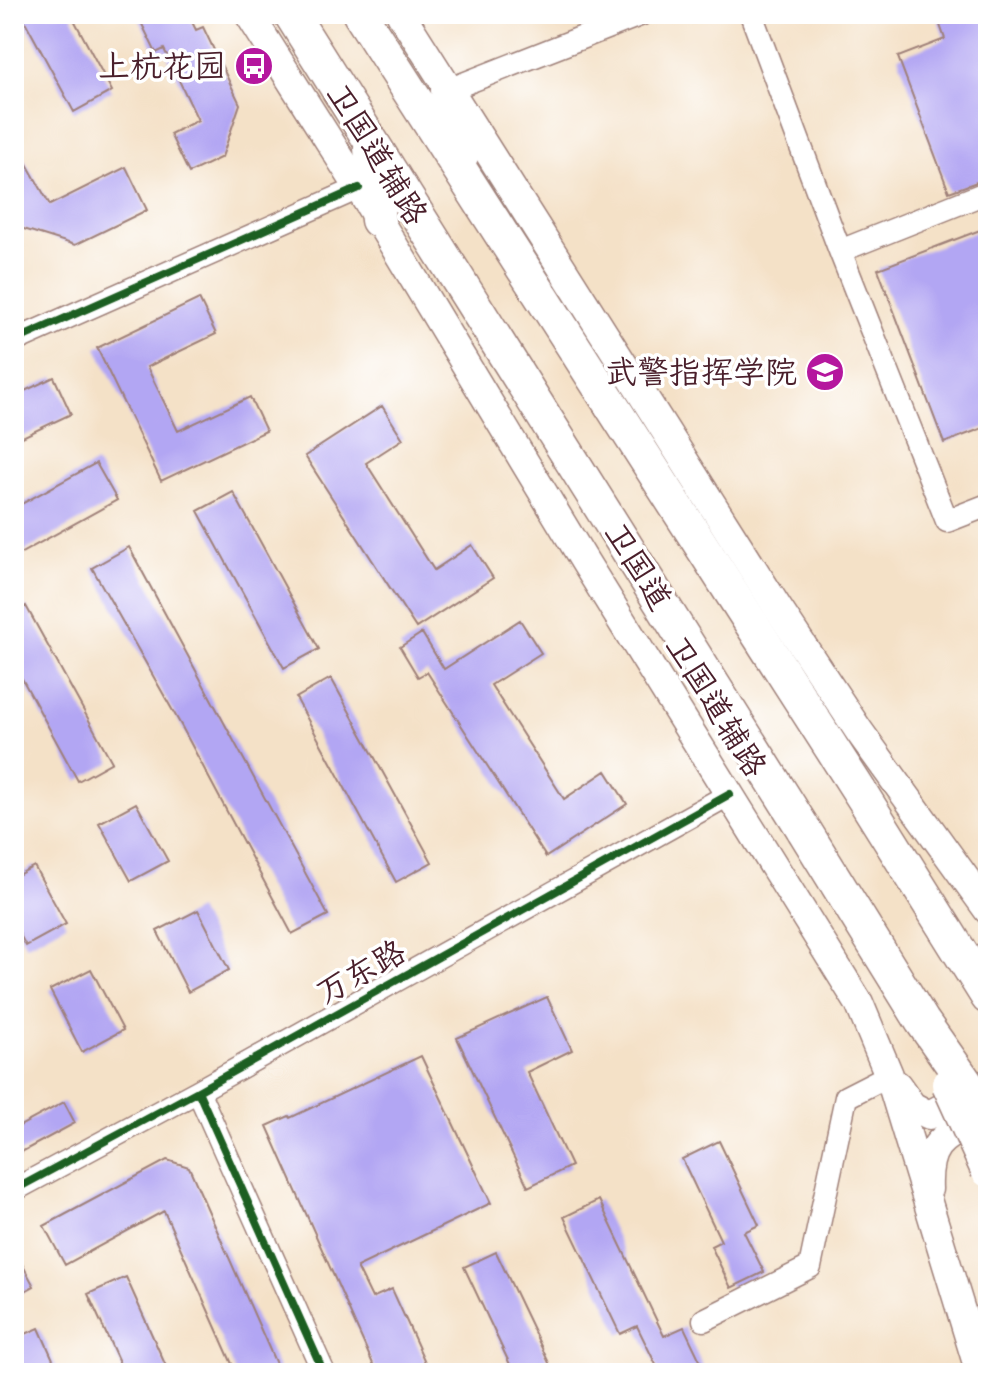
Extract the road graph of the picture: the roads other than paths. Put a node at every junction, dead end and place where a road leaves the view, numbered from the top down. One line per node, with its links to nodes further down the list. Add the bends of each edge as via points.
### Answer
1 (249, 14): 11 (main road, 卫国道辅路)
2 (291, 14): 9 (highway, 卫国道)
3 (360, 14): 7 (highway, 卫国道)
4 (401, 14): 8 (main road)
5 (642, 14): 8 (street)
6 (751, 14): 14 (street)
7 (389, 58): 8 (main road); 10 (highway, 卫国道)
8 (448, 90): 10 (highway); 18 (main road, via 787,623)
9 (370, 139): 13 (highway); 22 (highway, 卫国道, bridge)
10 (464, 172): 19 (highway, 卫国道)
11 (359, 188): 13 (main road, 卫国道辅路); 15 (street)
12 (988, 192): 14 (street)
13 (378, 220): 17 (main road, 卫国道辅路)
14 (840, 251): 16 (street, via 947,521)
15 (14, 341)
16 (988, 505)
17 (730, 794): 23 (main road, 卫国道辅路, via 859,1003); 25 (street, 万东路)
18 (988, 910)
19 (942, 924): 20 (highway); 21 (highway, 卫国道)
20 (988, 980)
21 (988, 997)
22 (922, 1021): 26 (highway, 卫国道, bridge); 27 (highway, bridge)
23 (889, 1075): 24 (main road, via 912,1106 929,1115); 29 (main road, 卫国道辅路); 30 (street, via 846,1097 810,1267)
24 (988, 1083)
25 (198, 1091): 28 (street, 万东路); 31 (street)
26 (988, 1114): 29 (main road, via 941,1140 932,1151)
27 (988, 1170)
28 (17, 1181)
29 (928, 1210): 32 (main road)
30 (704, 1320)
31 (324, 1373)
32 (980, 1373)

